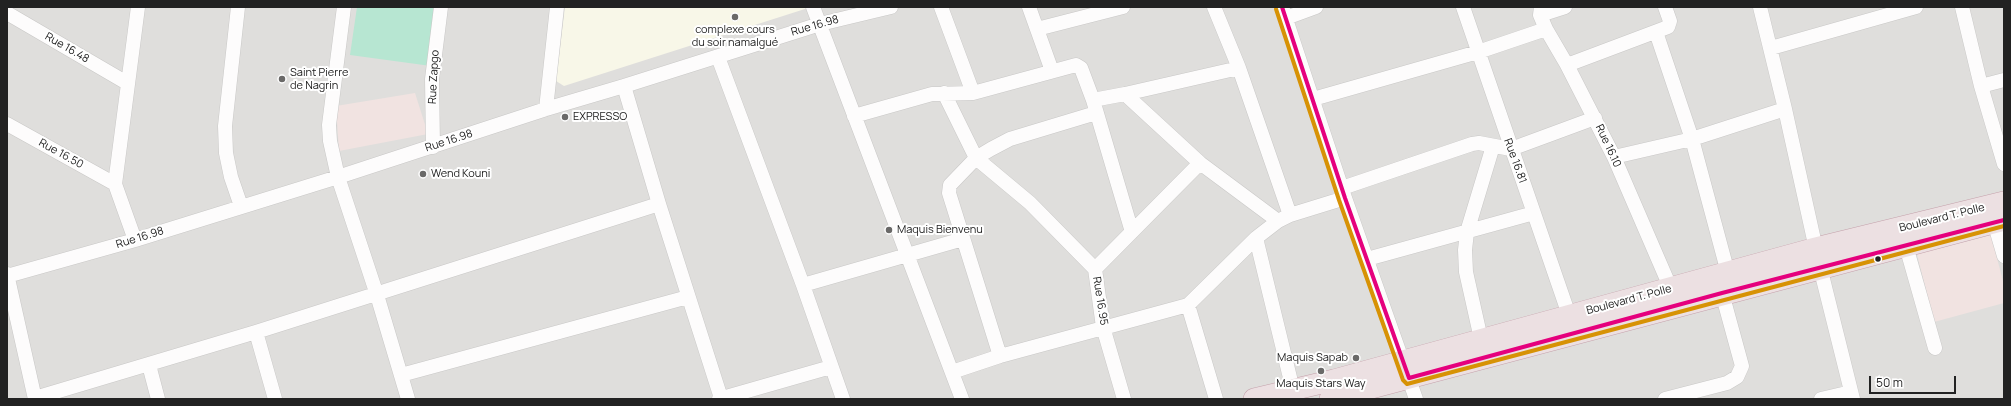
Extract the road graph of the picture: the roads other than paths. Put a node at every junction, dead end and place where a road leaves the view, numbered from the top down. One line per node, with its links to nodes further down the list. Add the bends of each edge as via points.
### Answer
1 (138, 7): 34 (street)
2 (238, 7): 60 (street, via 225,126 226,153)
3 (344, 7): 55 (street, via 329,125)
4 (441, 7): 49 (street, Rue Zapgo, via 432,79)
5 (557, 7): 42 (street)
6 (813, 7): 23 (street)
7 (891, 7): 23 (street, Rue 16.98)
8 (941, 7): 37 (street)
9 (1029, 7): 24 (street)
10 (1123, 7): 24 (street)
11 (1214, 7): 31 (street)
12 (1316, 7): 20 (street)
13 (1463, 7): 28 (street, Rue 16.81)
14 (1565, 7): 19 (street)
15 (1666, 7): 26 (street, via 1670,24)
16 (1760, 7): 27 (street)
17 (1916, 7): 21 (street)
18 (1962, 7): 36 (street)
19 (1540, 11): 25 (street, Rue 16.10)
20 (1284, 12): 40 (street)
21 (1888, 12): 27 (street)
22 (7, 13): 34 (street, Rue 16.48)
23 (820, 24): 29 (street, Rue 16.98); 44 (street)
24 (1037, 29): 32 (street)
25 (1546, 29): 28 (street); 30 (street, Rue 16.10)
26 (1656, 32): 30 (street); 47 (street)
27 (1771, 48): 43 (street)
28 (1478, 52): 40 (street); 50 (street, Rue 16.81)
29 (718, 57): 35 (street, Rue 16.98); 78 (street)
30 (1567, 65): 45 (street, Rue 16.10)
31 (1239, 68): 39 (street); 62 (street)
32 (1052, 71): 37 (street); 41 (street, via 1076,66 1081,68)
33 (2004, 80): 36 (street)
34 (127, 83): 56 (street)
35 (624, 86): 42 (street, Rue 16.98); 59 (street)
36 (1981, 86): 54 (street)
37 (973, 92): 38 (street)
38 (944, 93): 44 (street, via 932,94); 52 (street)
39 (1125, 94): 41 (street); 53 (street)
40 (1313, 99): 57 (street)
41 (1094, 106): 52 (street, via 1010,139); 64 (street)
42 (546, 109): 49 (street, Rue 16.98)
43 (1785, 109): 47 (street); 73 (street)
44 (854, 116): 71 (street)
45 (1595, 118): 50 (street); 51 (street, Rue 16.10)
46 (7, 124): 56 (street, Rue 16.50)
47 (1692, 139): 51 (street); 76 (street)
48 (1493, 146): 50 (street); 57 (street, via 1472,144); 65 (street)
49 (433, 147): 55 (street, Rue 16.98)
50 (1511, 149): 61 (street, Rue 16.81)
51 (1614, 157): 79 (street, Rue 16.10)
52 (976, 158): 67 (street, via 950,185 949,193); 75 (street, Rue 16.95, via 1030,203)
53 (1200, 163): 62 (street); 64 (street)
54 (2004, 164)
55 (338, 177): 60 (street, Rue 16.98); 81 (street)
56 (115, 184): 68 (street)
57 (1344, 193): 62 (street); 74 (street)
58 (2004, 202): 73 (highway, Boulevard T. Polle)
59 (659, 204): 81 (street); 82 (street)
60 (241, 206): 68 (street, Rue 16.98)
61 (1534, 213): 65 (street); 84 (street, Rue 16.81)
62 (1284, 218): 66 (street)
63 (1999, 221): 69 (street); 70 (highway, Boulevard T. Polle)
64 (1132, 232): 75 (street)
65 (1467, 232): 74 (street); 87 (street, via 1465,266)
66 (1256, 238): 83 (street); 95 (street)
67 (963, 239): 71 (street); 89 (street)
68 (135, 240): 77 (street, Rue 16.98)
69 (2002, 242): 72 (street)
70 (1906, 246): 73 (highway, Boulevard T. Polle); 88 (street)
71 (907, 255): 78 (street); 93 (street)
72 (2004, 256)
73 (1818, 258): 76 (highway, Boulevard T. Polle); 80 (highway, Boulevard T. Polle); 96 (street)
74 (1367, 259): 92 (street)
75 (1095, 269): 85 (street, Rue 16.95)
76 (1728, 273): 79 (highway, Boulevard T. Polle)
77 (7, 275): 97 (street)
78 (803, 285): 91 (street)
79 (1671, 289): 84 (highway, Boulevard T. Polle)
80 (1722, 293): 92 (highway, Boulevard T. Polle); 109 (street, via 1742,366 1737,377 1727,383)
81 (377, 295): 86 (street); 94 (street)
82 (688, 297): 94 (street); 101 (street)
83 (1188, 305): 85 (street); 105 (street)
84 (1569, 315): 87 (highway, Boulevard T. Polle)
85 (1103, 327): 89 (street); 104 (street, Rue 16.95)
86 (256, 332): 90 (street); 99 (street)
87 (1481, 339): 92 (highway, Boulevard T. Polle)
88 (1936, 348)
89 (1000, 356): 93 (street)
90 (149, 365): 97 (street); 98 (street)
91 (831, 367): 101 (street); 102 (street)
92 (1406, 369): 95 (highway, Boulevard T. Polle); 107 (highway, Boulevard T. Polle); 108 (street)
93 (952, 372): 103 (street)
94 (401, 375): 100 (street)
95 (1293, 390): 106 (highway, Boulevard T. Polle)
96 (1852, 395): 110 (street)
97 (35, 399)
98 (158, 399)
99 (275, 399)
100 (408, 399)
101 (720, 399)
102 (843, 399)
103 (962, 399)
104 (1124, 399)
105 (1216, 399)
106 (1254, 399)
107 (1330, 399)
108 (1416, 399)
109 (1665, 399)
110 (1821, 399)

